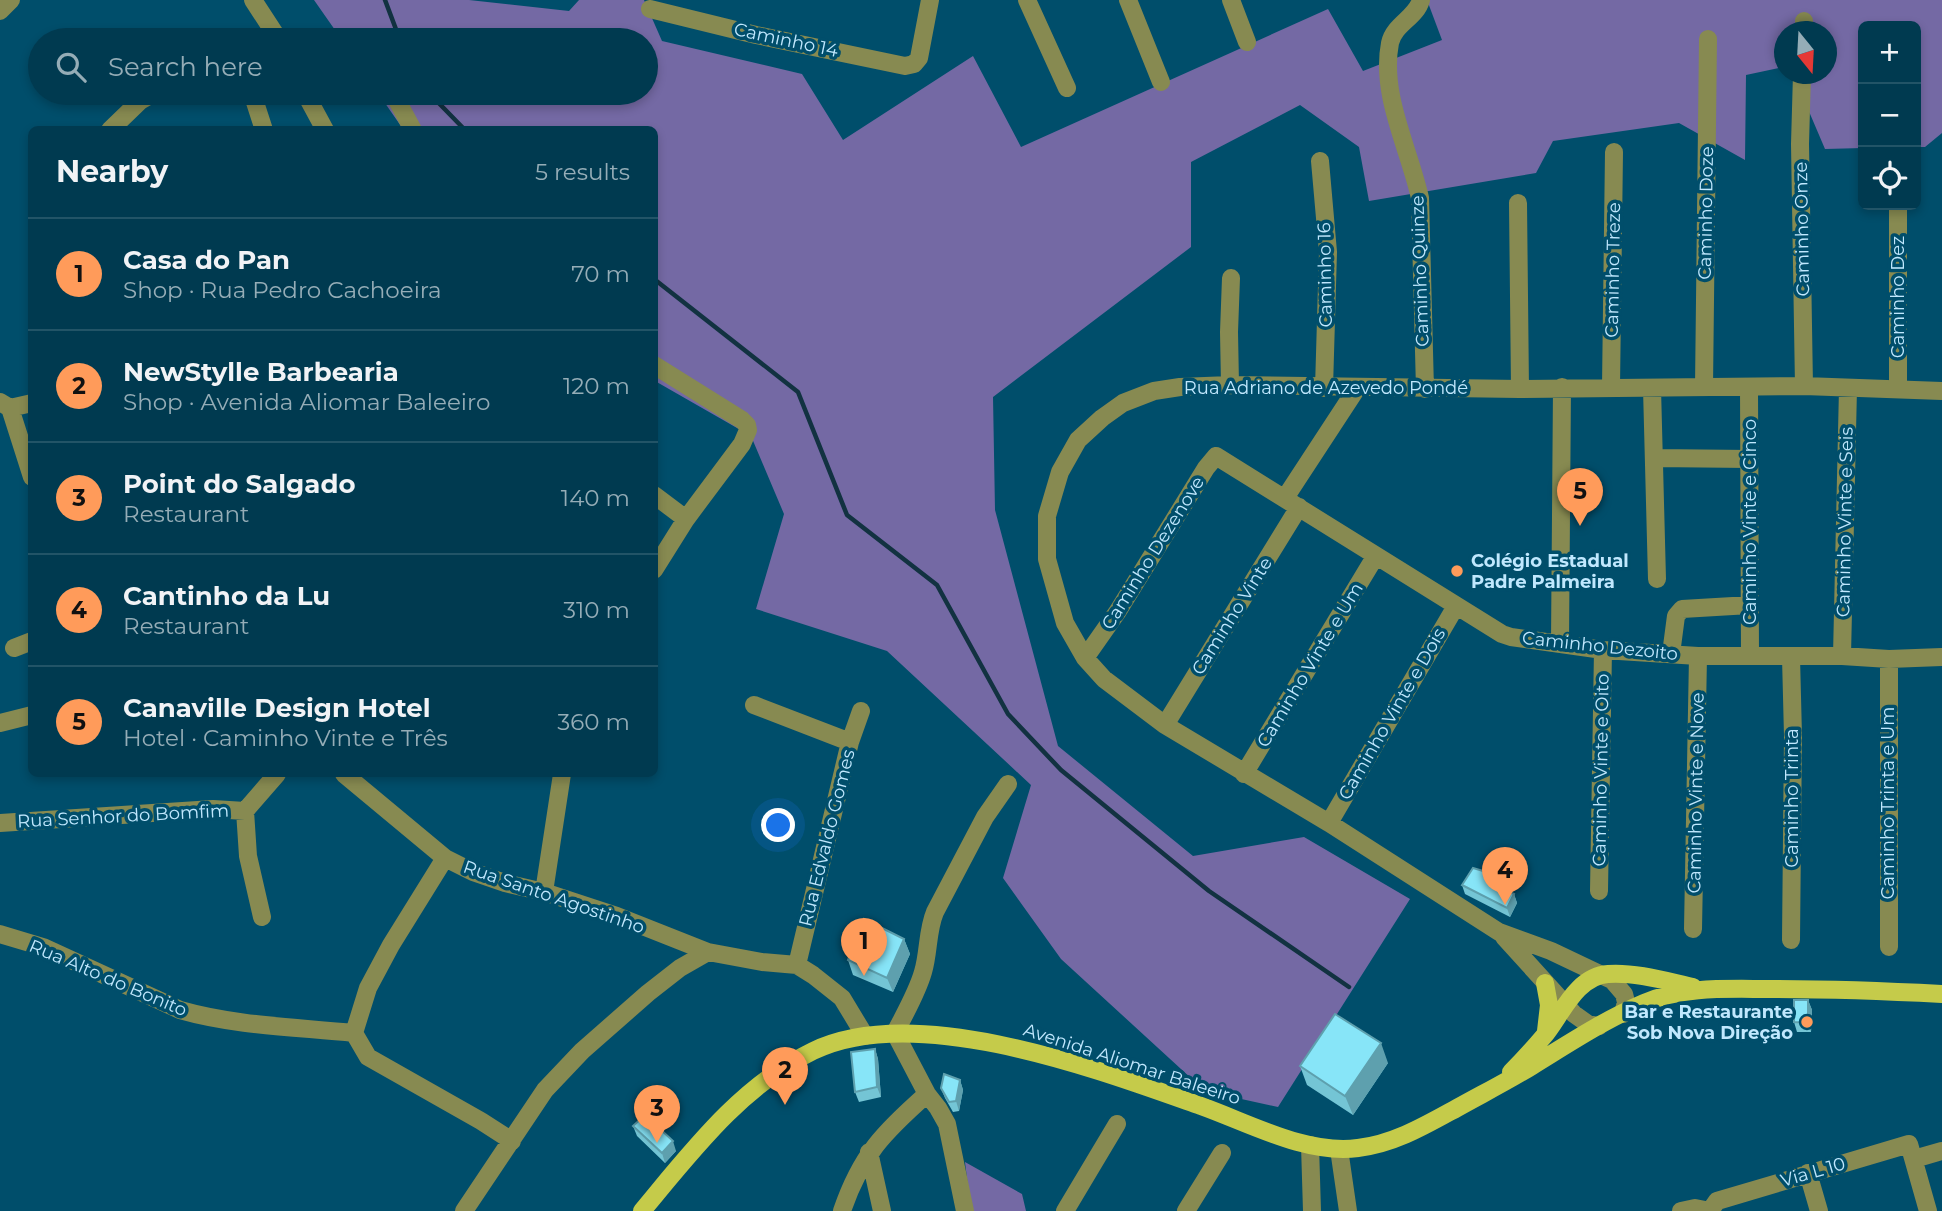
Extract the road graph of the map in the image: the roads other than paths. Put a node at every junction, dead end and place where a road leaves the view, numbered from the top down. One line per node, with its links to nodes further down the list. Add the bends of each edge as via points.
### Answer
1 (11, 0): 9 (street)
2 (253, 0): 10 (street)
3 (930, 0): 8 (street, Caminho 14, via 919,58 905,66)
4 (1027, 0): 15 (street)
5 (1128, 0): 13 (street)
6 (1231, 0): 12 (street)
7 (1421, 0): 38 (street, Caminho Quinze, via 1393,34 1390,76 1397,124 1420,198)
8 (650, 9)
9 (0, 11)
10 (271, 28)
11 (1708, 39): 34 (street, Caminho Doze)
12 (1247, 42)
13 (1161, 82)
14 (1802, 84): 31 (street, Caminho Onze)
15 (1067, 88)
16 (136, 105): 20 (street)
17 (256, 105): 21 (street)
18 (311, 105): 22 (street)
19 (399, 105): 23 (street)
20 (114, 126)
21 (263, 126)
22 (323, 126)
23 (411, 126)
24 (1614, 152): 33 (street, Caminho Treze)
25 (1320, 161): 36 (street, Caminho 16, via 1328,252)
26 (1518, 203): 42 (street)
27 (1898, 210): 41 (street, Caminho Dez)
28 (1231, 278): 30 (street)
29 (658, 368): 52 (street, via 742,420 748,430)
30 (1230, 385): 36 (street, Rua Adriano de Azevedo Pondé); 68 (street, Rua Adriano de Azevedo Pondé, via 1154,391 1123,403 1078,440 1060,472 1047,516 1047,559 1065,623)
31 (1804, 386): 35 (street, Rua Adriano de Azevedo Pondé); 40 (street, Rua Adriano de Azevedo Pondé)
32 (1562, 387): 33 (street, Rua Adriano de Azevedo Pondé); 42 (street, Rua Adriano de Azevedo Pondé); 59 (street)
33 (1611, 387): 39 (street, Rua Adriano de Azevedo Pondé)
34 (1704, 387): 35 (street, Rua Adriano de Azevedo Pondé); 39 (street, Rua Adriano de Azevedo Pondé)
35 (1749, 387): 47 (street, Caminho Vinte e Cinco)
36 (1324, 388): 37 (street, Rua Adriano de Azevedo Pondé)
37 (1357, 388): 38 (street, Rua Adriano de Azevedo Pondé); 51 (street, Caminho Vinte)
38 (1425, 388): 42 (street, Rua Adriano de Azevedo Pondé)
39 (1652, 388): 46 (street)
40 (1849, 388): 41 (street, Rua Adriano de Azevedo Pondé); 65 (street, Caminho Vinte e Seis)
41 (1898, 388): 43 (street, Rua Adriano de Azevedo Pondé)
42 (1520, 389)
43 (1942, 391)
44 (28, 403): 45 (street)
45 (5, 405): 49 (street)
46 (1654, 458): 47 (street); 55 (street)
47 (1750, 459): 56 (street, Caminho Vinte e Cinco)
48 (1224, 461): 51 (street, Caminho Dezoito); 68 (street, Caminho Dezenove, via 1213,458)
49 (28, 466)
50 (658, 498): 52 (street)
51 (1292, 503): 53 (street, Caminho Dezoito); 74 (street, Caminho Vinte)
52 (686, 519): 54 (street)
53 (1375, 557): 57 (street, Caminho Dezoito); 76 (street, Caminho Vinte e Um)
54 (658, 564)
55 (1657, 579)
56 (1750, 605): 62 (street, via 1682,610 1676,616); 64 (street, Caminho Vinte e Cinco)
57 (1456, 606): 59 (street, Caminho Dezoito, via 1502,634); 83 (street, Caminho Vinte e Dois)
58 (28, 643): 60 (street)
59 (1560, 643): 61 (street, Caminho Dezoito)
60 (14, 648)
61 (1603, 650): 62 (street, Caminho Dezoito); 85 (street, Caminho Vinte e Oito)
62 (1671, 654): 63 (street, Caminho Dezoito)
63 (1698, 656): 64 (street, Caminho Dezoito); 88 (street, Caminho Vinte e Nove)
64 (1750, 656): 66 (street, Caminho Dezoito)
65 (1842, 656): 66 (street, Caminho Dezoito); 69 (street, Caminho Dezoito)
66 (1791, 657): 91 (street, Caminho Trinta)
67 (1942, 657): 69 (street, Caminho Dezoito)
68 (1085, 658): 74 (street, Rua Adriano de Azevedo Pondé, via 1104,679)
69 (1889, 659): 92 (street, Caminho Trinta e Um)
70 (754, 705): 75 (street)
71 (861, 711): 75 (street, Rua Edvaldo Gomes)
72 (28, 716): 73 (street)
73 (0, 723)
74 (1165, 724): 76 (street, Rua Adriano de Azevedo Pondé)
75 (850, 742): 94 (street, Rua Edvaldo Gomes)
76 (1244, 774): 83 (street, Rua Adriano de Azevedo Pondé)
77 (274, 777): 81 (street, Rua Senhor do Bomfim)
78 (348, 777): 84 (street, Rua Santo Agostinho)
79 (560, 777): 86 (street)
80 (1008, 784): 103 (street, via 930,923 924,971)
81 (245, 811): 82 (street, Rua Senhor do Bomfim, via 213,809); 87 (street, Rua Senhor do Bomfim, via 245,838)
82 (0, 823)
83 (1328, 823): 89 (street, Rua Adriano de Azevedo Pondé)
84 (445, 858): 86 (street, Rua Santo Agostinho, via 472,872); 102 (street, via 368,988)
85 (1599, 891)
86 (544, 892): 93 (street, Rua Santo Agostinho)
87 (262, 917)
88 (1693, 929)
89 (1499, 932): 95 (street, Rua Adriano de Azevedo Pondé); 96 (street, Rua Adriano de Azevedo Pondé)
90 (0, 934): 102 (street, Rua Alto do Bonito, via 43,947 199,1016)
91 (1791, 940)
92 (1889, 947)
93 (708, 952): 94 (street, Rua Santo Agostinho); 109 (street, via 648,993 582,1051 545,1090)
94 (797, 965): 105 (street, via 842,998)
95 (1600, 975): 97 (main road, Avenida Aliomar Baleeiro, via 1634,976); 99 (main road, Avenida Aliomar Baleeiro, via 1575,992); 100 (street, Rua Adriano de Azevedo Pondé, via 1619,985 1626,1002)
96 (1545, 983): 99 (street, Rua Adriano de Azevedo Pondé); 104 (main road, via 1549,1005)
97 (1703, 989): 98 (main road, Avenida Aliomar Baleeiro); 100 (main road, Avenida Aliomar Baleeiro, via 1663,996)
98 (1942, 994)
99 (1565, 1006): 101 (street, Rua Adriano de Azevedo Pondé, via 1581,1021); 104 (main road, Avenida Aliomar Baleeiro)
100 (1623, 1013): 101 (main road, Avenida Aliomar Baleeiro)
101 (1599, 1026): 106 (main road, Avenida Aliomar Baleeiro)
102 (354, 1033): 109 (street, via 368,1057)
103 (895, 1033): 105 (main road, Avenida Aliomar Baleeiro); 107 (street); 110 (main road, Avenida Aliomar Baleeiro, via 959,1037 1012,1047 1138,1084)
104 (1545, 1035): 106 (main road, Avenida Aliomar Baleeiro)
105 (864, 1036): 119 (main road, Avenida Aliomar Baleeiro, via 812,1052 771,1077 732,1108)
106 (1491, 1089): 111 (main road, Avenida Aliomar Baleeiro, via 1398,1138)
107 (927, 1094): 113 (street, via 892,1124); 122 (street, via 947,1124)
108 (1117, 1124): 123 (street)
109 (512, 1141): 118 (street)
110 (1310, 1145): 111 (main road, Avenida Aliomar Baleeiro); 125 (street)
111 (1339, 1149): 126 (street)
112 (1942, 1151): 114 (street, Via L 10)
113 (869, 1152): 120 (street); 121 (street)
114 (1911, 1152): 116 (street, Via L 10); 129 (street)
115 (1222, 1153): 124 (street)
116 (1808, 1173): 117 (street, Via L 10); 128 (street)
117 (1714, 1206): 127 (street, Via L 10)
118 (464, 1211)
119 (642, 1211)
120 (842, 1211)
121 (882, 1211)
122 (965, 1211)
123 (1065, 1211)
124 (1186, 1211)
125 (1312, 1211)
126 (1348, 1211)
127 (1681, 1211)
128 (1819, 1211)
129 (1928, 1211)

